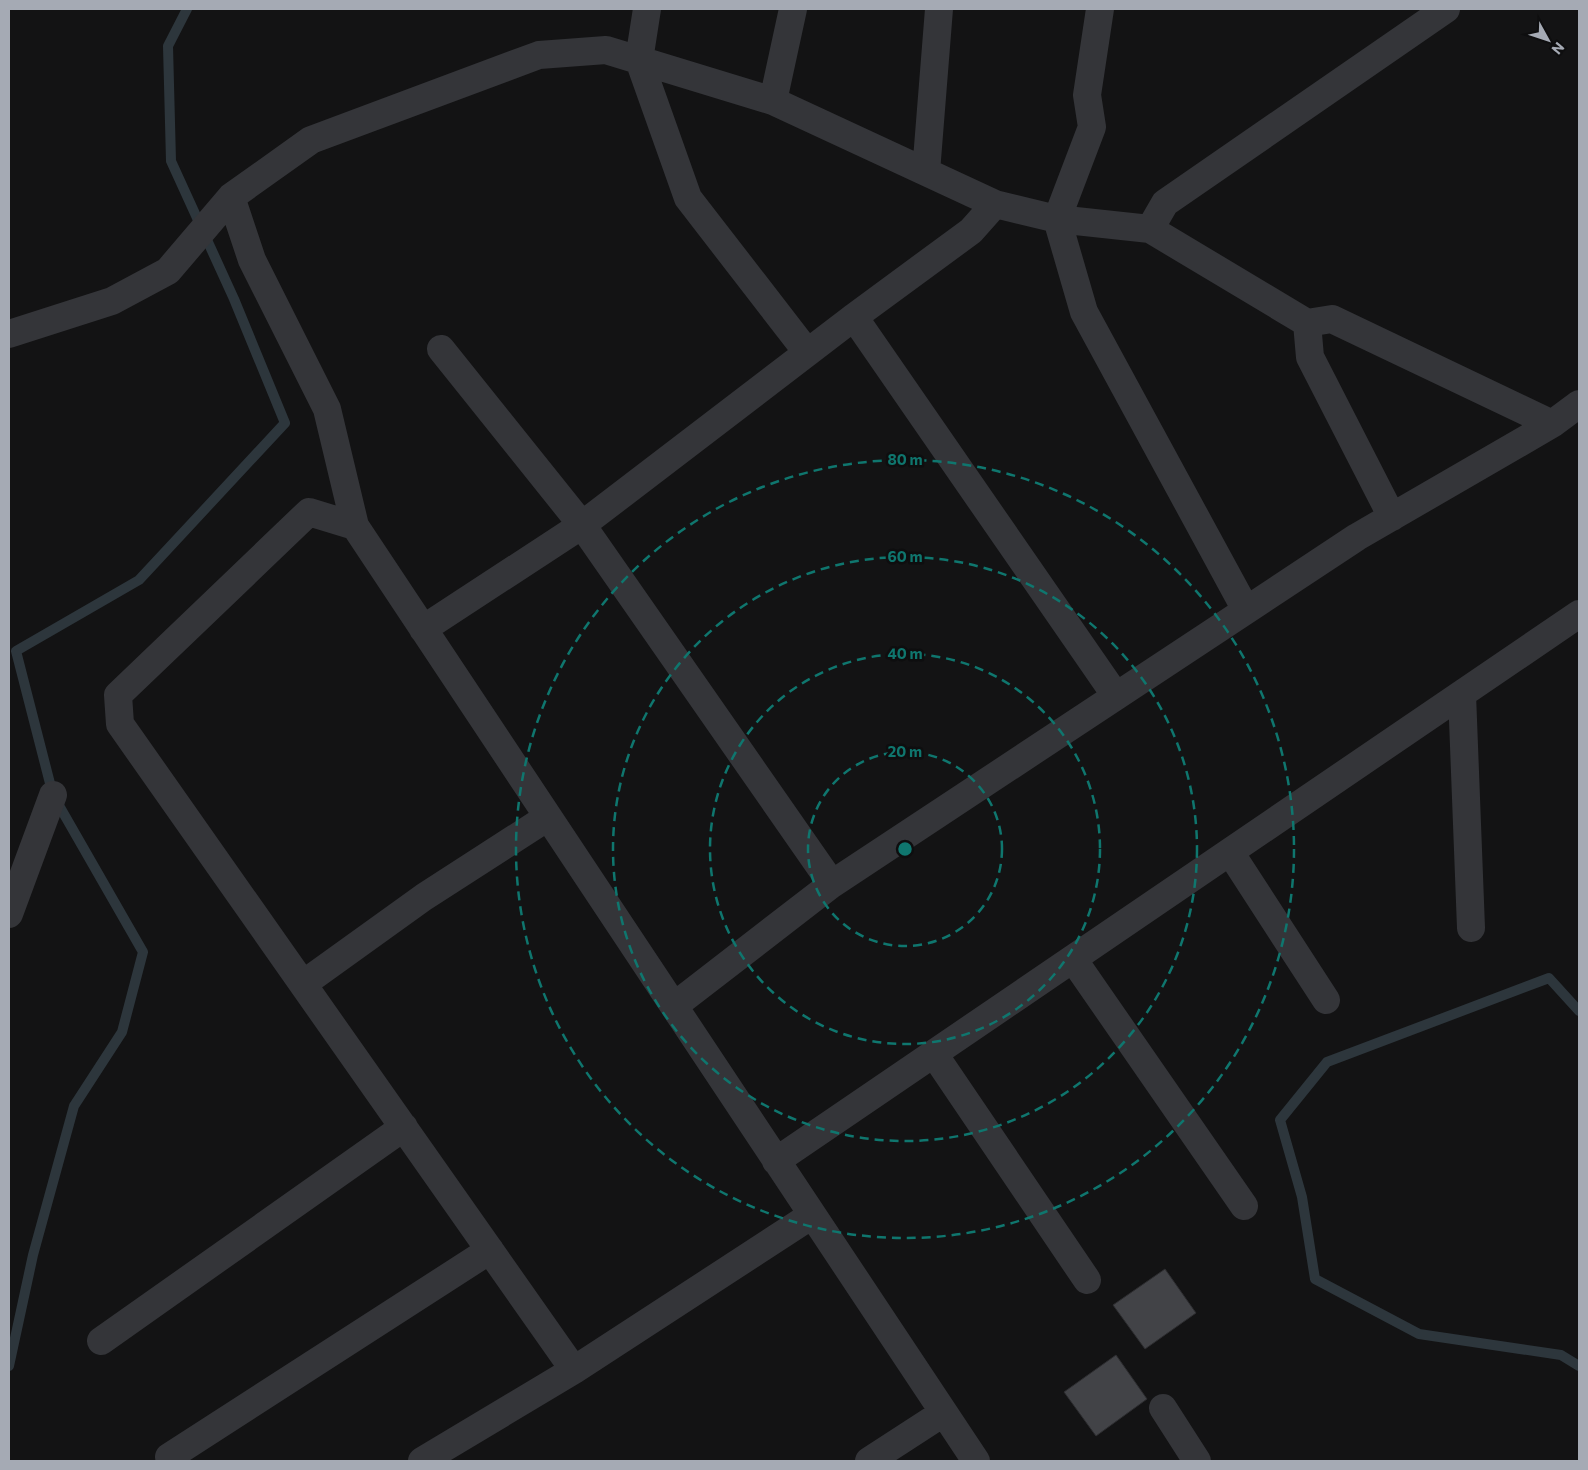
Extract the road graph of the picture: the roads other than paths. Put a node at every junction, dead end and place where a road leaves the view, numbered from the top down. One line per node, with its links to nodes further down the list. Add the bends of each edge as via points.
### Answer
1 (647, 9): 6 (street)
2 (793, 9): 7 (street)
3 (939, 9): 8 (street)
4 (1100, 9): 11 (street, via 1087,95 1092,127)
5 (1446, 9): 12 (street, via 1165,204)
6 (639, 60): 7 (street); 10 (street, via 606,50 539,55 311,140); 17 (street, via 688,198)
7 (773, 101): 8 (street)
8 (926, 172): 9 (street)
9 (995, 204): 11 (street); 13 (street, via 971,232)
10 (224, 205): 15 (street, via 168,271 112,301); 22 (street, via 327,409)
11 (1057, 219): 12 (street); 23 (street, via 1084,312)
12 (1150, 229): 14 (street)
13 (854, 316): 17 (street); 27 (street)
14 (1307, 323): 19 (street, via 1332,319); 20 (street, via 1310,357)
15 (9, 334)
16 (442, 349): 21 (street)
17 (807, 352): 21 (street)
18 (1579, 404): 19 (street)
19 (1552, 424): 20 (street)
20 (1392, 517): 23 (street)
21 (582, 525): 25 (street); 31 (street)
22 (356, 526): 25 (street); 35 (street, via 309,512 118,695 120,724)
23 (1246, 610): 27 (street)
24 (1579, 614): 26 (street)
25 (423, 629): 29 (street)
26 (1462, 694): 30 (street); 33 (street)
27 (1116, 696): 31 (street)
28 (53, 795): 32 (street)
29 (548, 817): 35 (street, via 424,897); 37 (street)
30 (1230, 852): 34 (street); 36 (street)
31 (832, 884): 37 (street)
32 (9, 914)
33 (1471, 928)
34 (1073, 959): 38 (street); 41 (street)
35 (303, 984): 39 (street)
36 (1326, 1000)
37 (674, 1006): 40 (street)
38 (934, 1054): 40 (street); 44 (street)
39 (404, 1127): 43 (street); 45 (street)
40 (776, 1161): 42 (street)
41 (1244, 1206)
42 (812, 1215): 46 (street); 48 (street)
43 (490, 1250): 46 (street); 49 (street, via 169,1458)
44 (1087, 1280)
45 (102, 1341)
46 (574, 1370): 50 (street)
47 (1163, 1408): 53 (street)
48 (943, 1412): 51 (street); 52 (street)
49 (171, 1461)
50 (422, 1461)
51 (869, 1461)
52 (976, 1461)
53 (1197, 1461)

